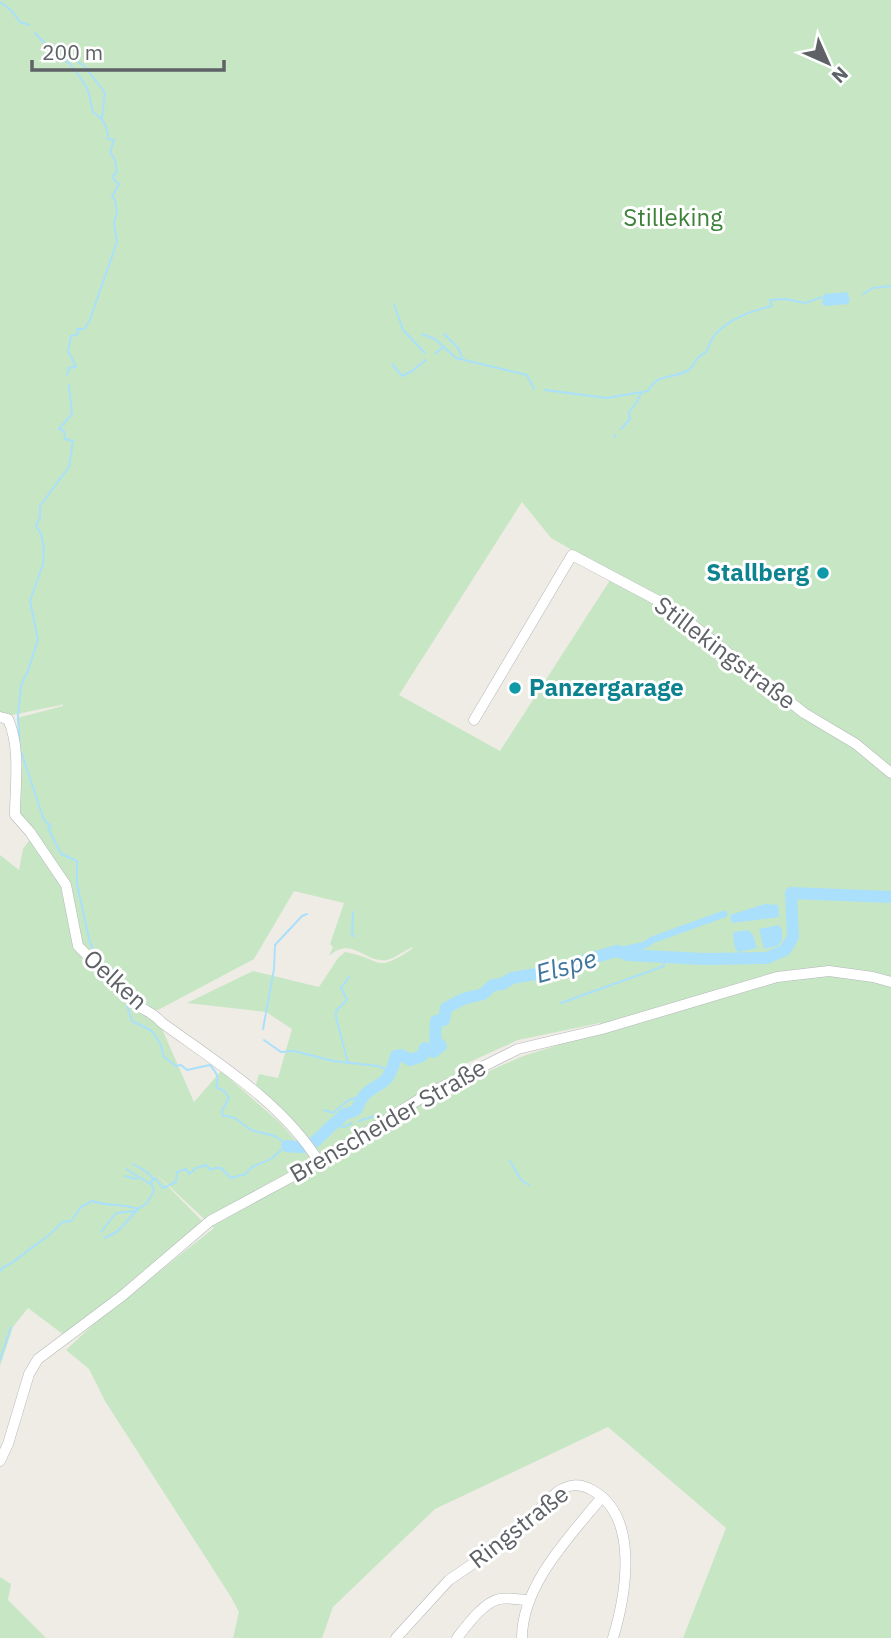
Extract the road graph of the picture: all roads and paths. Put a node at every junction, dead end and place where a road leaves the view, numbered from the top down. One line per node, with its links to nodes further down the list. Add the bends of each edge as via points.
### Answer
1 (0, 717): 5 (street, Oelken, via 8,719 13,736 15,815 66,885 78,946 136,1004)
2 (474, 720): 3 (street, Stillekingstraße, via 572,555 670,607 804,713 856,744)
3 (891, 774)
4 (891, 982): 6 (street, Brenscheider Straße, via 844,971 797,973 518,1049 425,1095)
5 (155, 1014): 6 (street, Brenscheider Straße, via 281,1114)
6 (319, 1162): 7 (street, Brenscheider Straße, via 210,1221 95,1318 38,1359)
7 (0, 1461)
8 (602, 1497): 9 (street, via 558,1552); 10 (street, Ringstraße, via 576,1484 556,1492 508,1540 449,1580); 13 (street, Ringstraße, via 624,1535 623,1585)
9 (528, 1600): 11 (street, via 495,1600); 12 (street)
10 (396, 1638)
11 (457, 1638)
12 (522, 1638)
13 (613, 1638)

